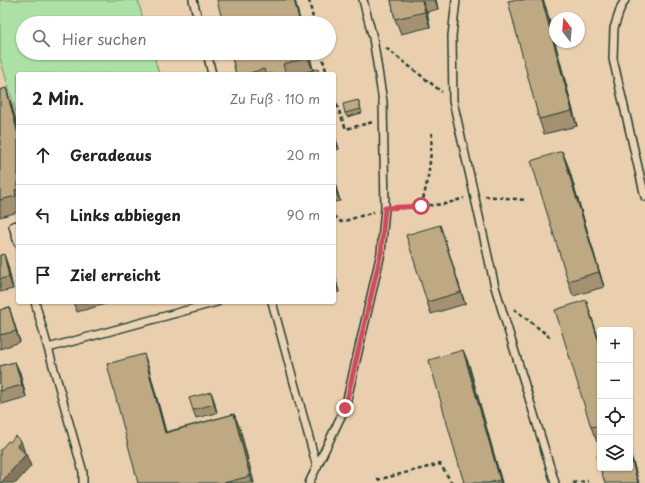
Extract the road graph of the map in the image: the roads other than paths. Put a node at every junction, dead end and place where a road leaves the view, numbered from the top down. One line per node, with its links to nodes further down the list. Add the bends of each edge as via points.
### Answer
1 (193, 0): 5 (lane)
2 (364, 0): 15 (lane, via 383,102 385,208 381,253 345,408)
3 (456, 0): 18 (lane, via 452,36 453,101 495,287)
4 (625, 0): 8 (lane, via 614,28 613,59)
5 (197, 16)
6 (209, 60): 7 (lane)
7 (212, 72)
8 (645, 197)
9 (16, 225): 10 (lane, via 13,226)
10 (16, 236)
11 (36, 304): 14 (lane)
12 (210, 304): 14 (lane)
13 (273, 304): 15 (lane)
14 (48, 348): 16 (lane)
15 (317, 467): 17 (lane)
16 (83, 483)
17 (309, 483)
18 (555, 483)

